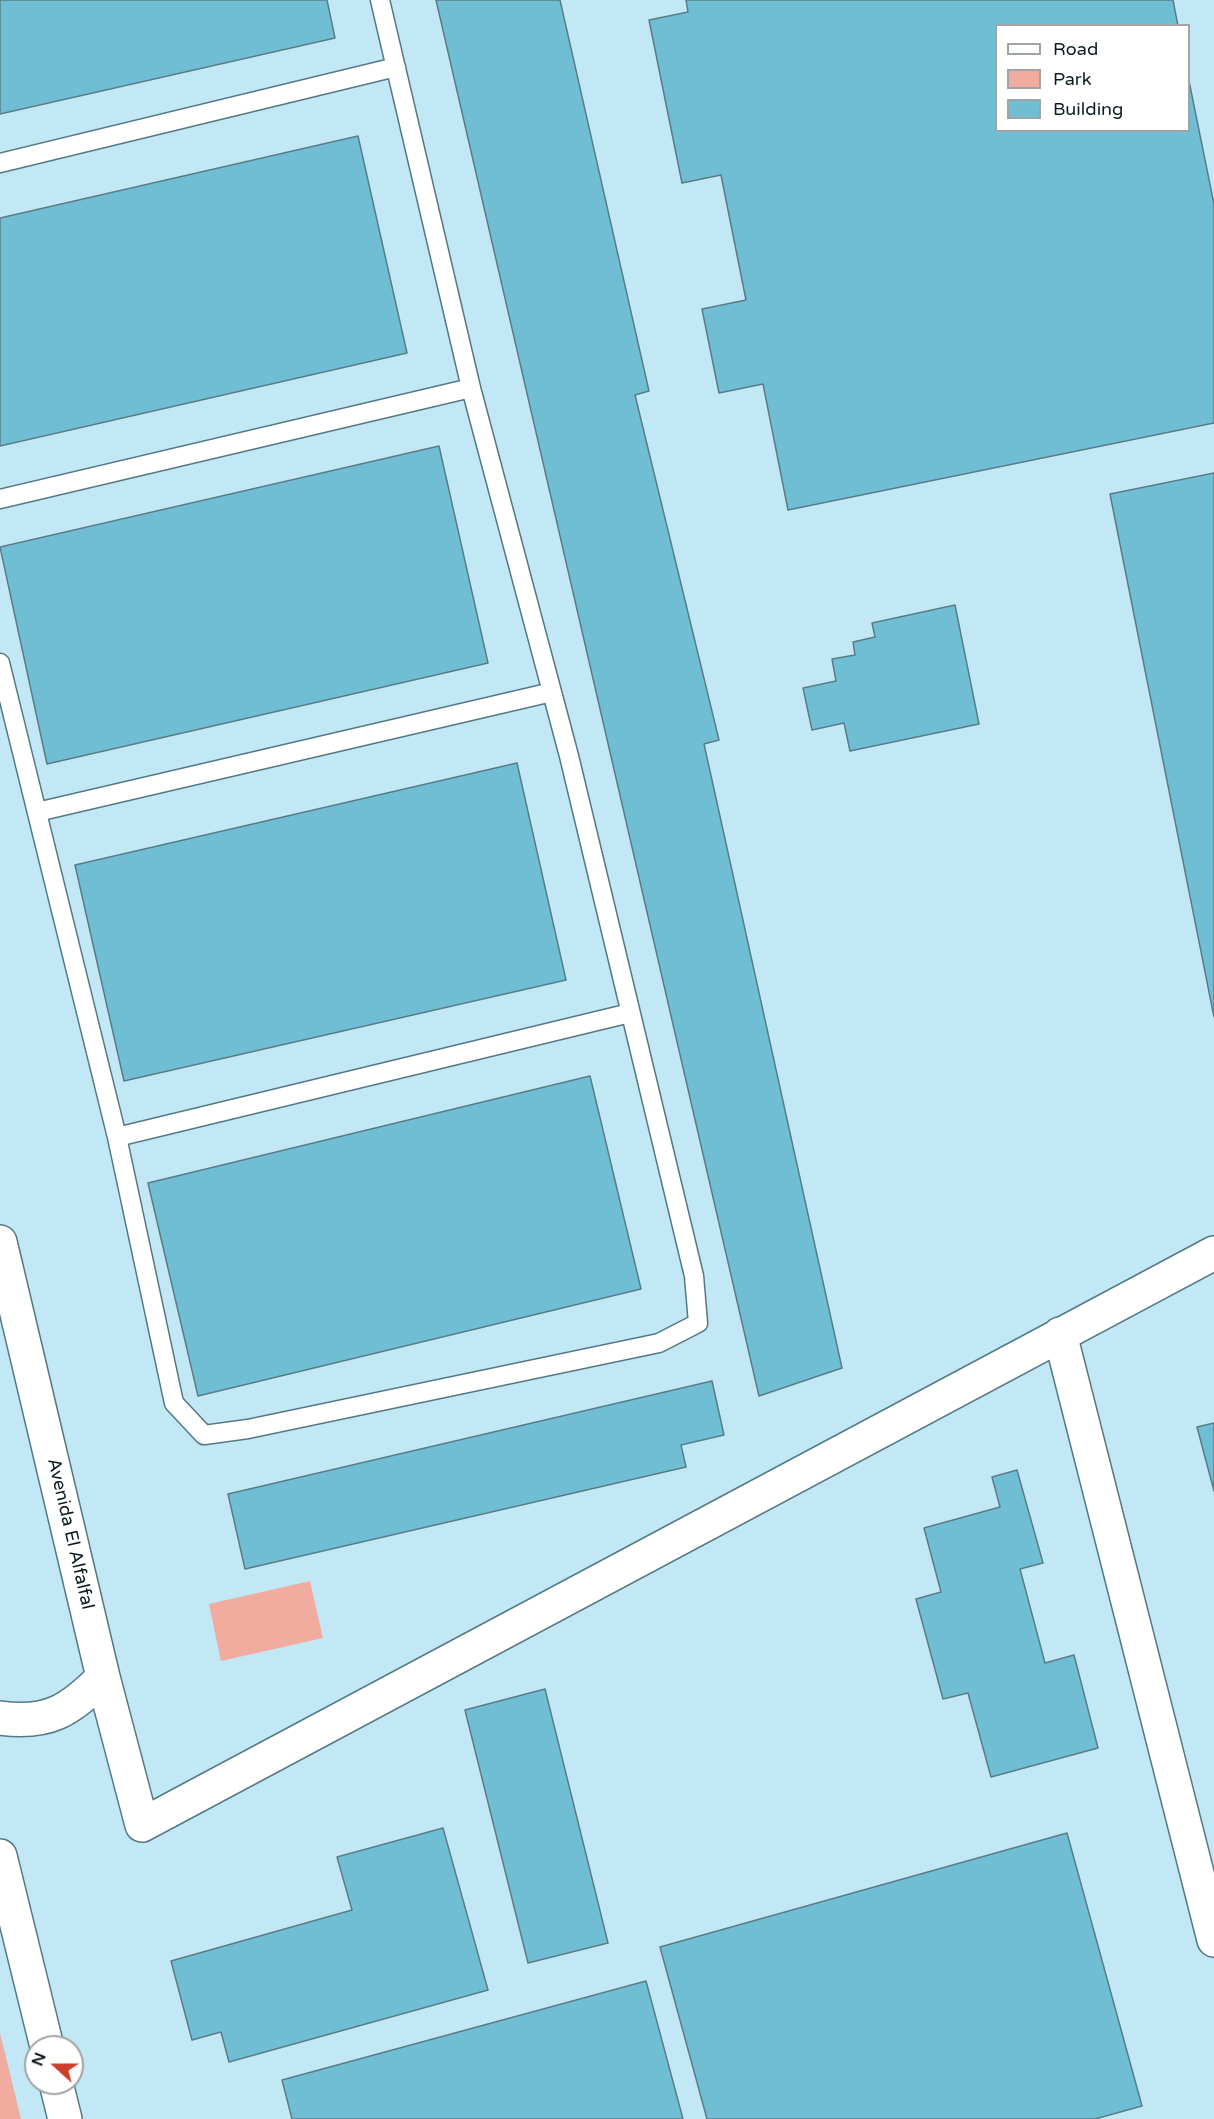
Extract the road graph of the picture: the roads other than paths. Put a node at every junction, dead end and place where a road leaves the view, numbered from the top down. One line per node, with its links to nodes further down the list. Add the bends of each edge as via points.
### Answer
1 (380, 0): 2 (lane)
2 (396, 67): 3 (lane); 4 (lane)
3 (0, 163)
4 (471, 388): 5 (lane); 7 (lane)
5 (0, 499)
6 (0, 663): 8 (lane)
7 (552, 692): 8 (lane); 9 (lane)
8 (37, 812): 10 (lane)
9 (630, 1013): 10 (lane); 10 (lane, via 695,1287 698,1323 658,1343 204,1436 174,1403)
10 (117, 1137)
11 (0, 1242): 14 (street, Avenida El Alfalfal)
12 (1214, 1253): 13 (street)
13 (1060, 1334): 14 (street, Avenida El Alfalfal, via 142,1825); 17 (street)
14 (103, 1677): 15 (street, via 73,1706 55,1715 18,1721)
15 (0, 1718)
16 (0, 1856): 18 (street)
17 (1214, 1940)
18 (44, 2035)
19 (59, 2095): 20 (street)
20 (65, 2119)

